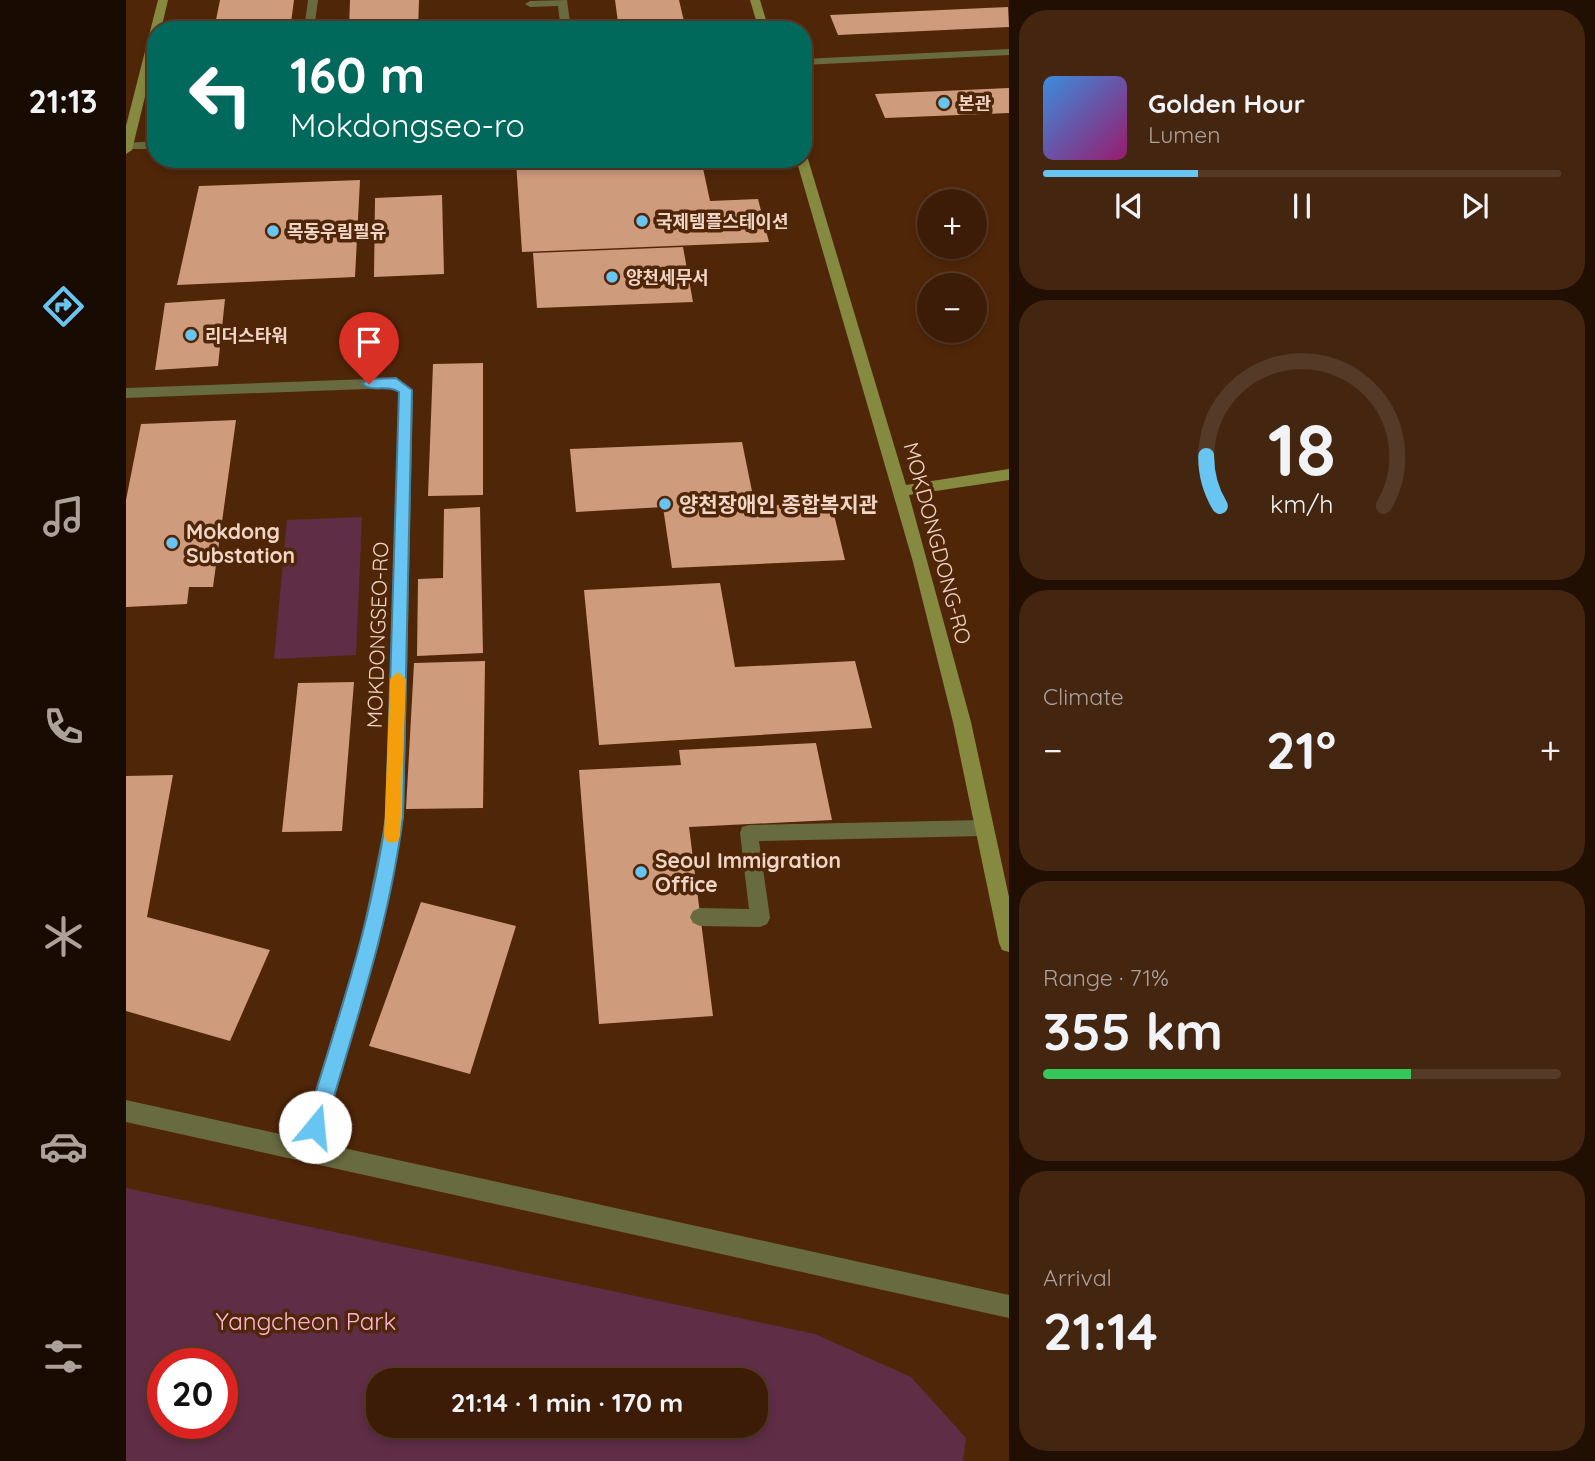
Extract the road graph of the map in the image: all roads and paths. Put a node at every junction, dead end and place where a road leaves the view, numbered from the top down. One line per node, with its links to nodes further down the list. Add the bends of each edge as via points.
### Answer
1 (163, 0): 6 (main road)
2 (313, 0): 7 (street)
3 (755, 0): 9 (main road)
4 (562, 2): 5 (street); 8 (street)
5 (530, 4)
6 (158, 21)
7 (310, 21)
8 (565, 21)
9 (761, 21)
10 (1009, 52): 11 (street)
11 (812, 62)
12 (147, 66): 14 (main road)
13 (147, 146): 14 (street)
14 (127, 148)
15 (805, 168): 18 (main road, MOKDONGDONG-RO)
16 (126, 393): 23 (street, MOKDONGSEO-RO, via 396,383 406,390 394,816 387,872)
17 (1009, 474): 18 (main road)
18 (901, 491): 19 (main road, MOKDONGDONG-RO, via 962,722)
19 (983, 828): 20 (street, via 749,833 760,918); 21 (main road, MOKDONGDONG-RO)
20 (700, 917)
21 (1009, 943)
22 (126, 1111): 23 (street)
23 (308, 1151): 24 (street)
24 (1009, 1307)

